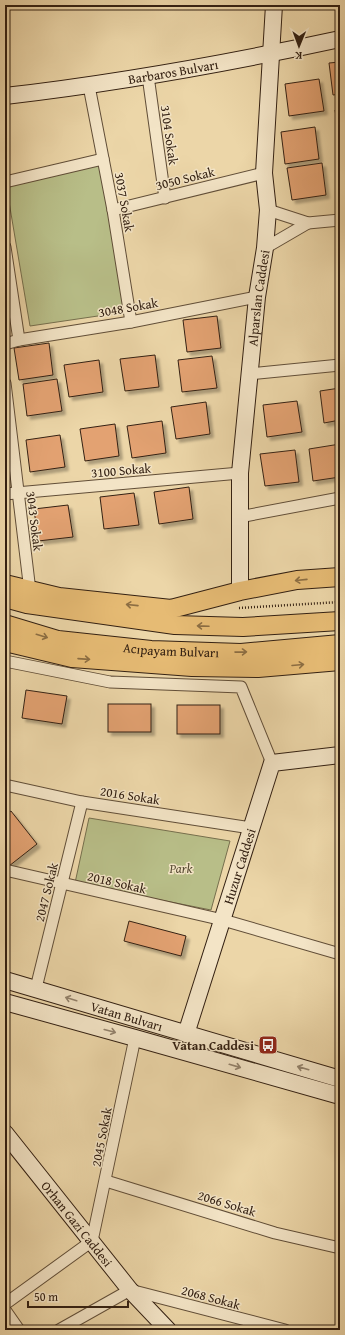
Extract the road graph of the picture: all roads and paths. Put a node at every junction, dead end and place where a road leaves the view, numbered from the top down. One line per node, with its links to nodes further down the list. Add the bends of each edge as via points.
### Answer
1 (274, 5): 3 (street, Alparslan Caddesi)
2 (340, 39): 3 (street, Barbaros Bulvarı)
3 (271, 54): 4 (street, Barbaros Bulvarı); 8 (street, Alparslan Caddesi)
4 (148, 76): 5 (street, Barbaros Bulvarı); 10 (street, 3104 Sokak)
5 (89, 86): 6 (street, Barbaros Bulvarı); 7 (street, 3037 Sokak)
6 (5, 96)
7 (103, 159): 9 (street); 11 (street, 3037 Sokak)
8 (264, 173): 10 (street, 3050 Sokak); 12 (street, Alparslan Caddesi)
9 (5, 182)
10 (165, 198): 11 (street, 3050 Sokak)
11 (113, 210): 18 (street, 3037 Sokak)
12 (268, 210): 14 (street); 16 (street, Alparslan Caddesi)
13 (340, 220): 14 (street)
14 (308, 223): 16 (street)
15 (5, 247): 19 (street)
16 (265, 248): 17 (street, Alparslan Caddesi)
17 (256, 297): 18 (street, 3048 Sokak); 22 (street, Alparslan Caddesi)
18 (131, 322): 19 (street, 3048 Sokak)
19 (19, 340): 20 (street, 3048 Sokak)
20 (5, 344)
21 (340, 365): 22 (street)
22 (249, 374): 24 (street, Alparslan Caddesi)
23 (5, 383): 25 (street, 3043 Sokak)
24 (240, 473): 25 (street, 3100 Sokak); 28 (street, Alparslan Caddesi)
25 (18, 493): 26 (street, 3100 Sokak); 31 (street, 3043 Sokak)
26 (5, 494)
27 (340, 498): 28 (street)
28 (240, 516): 32 (street, Alparslan Caddesi)
29 (340, 577): 32 (main road, one-way to 32, via 297,580)
30 (5, 584): 31 (main road)
31 (30, 591): 32 (main road, one-way to 31, via 171,609)
32 (240, 591)
33 (5, 598): 34 (main road, Acıpayam Bulvarı, one-way to 33, via 243,628 175,625 27,604)
34 (340, 621)
35 (5, 624): 37 (main road, Acıpayam Bulvarı, one-way to 37, via 58,640 151,650 242,652)
36 (5, 642): 39 (main road, one-way to 39, via 72,658 192,667 258,668)
37 (340, 644)
38 (5, 661): 41 (street, via 110,682 241,687)
39 (340, 661)
40 (340, 755): 41 (street)
41 (272, 763): 44 (street, Huzur Caddesi)
42 (5, 785): 43 (street, 2016 Sokak)
43 (82, 802): 44 (street, 2016 Sokak); 46 (street, 2047 Sokak)
44 (251, 828): 47 (street, Huzur Caddesi)
45 (5, 870): 46 (street, 2018 Sokak)
46 (62, 884): 47 (street, 2018 Sokak); 50 (street, 2047 Sokak)
47 (222, 920): 48 (street, 2018 Sokak); 52 (street, Huzur Caddesi)
48 (340, 954)
49 (5, 980): 50 (street, Vatan Bulvarı)
50 (36, 988): 52 (street, Vatan Bulvarı, one-way to 50)
51 (5, 1002): 53 (street, Vatan Bulvarı, one-way to 53)
52 (186, 1034): 54 (street, Vatan Bulvarı, one-way to 52)
53 (135, 1038): 55 (street, Vatan Bulvarı, one-way to 55); 57 (street, 2045 Sokak)
54 (340, 1079)
55 (340, 1096)
56 (5, 1133): 58 (street, Orhan Gazi Caddesi)
57 (106, 1181): 58 (street, 2045 Sokak); 59 (street, 2066 Sokak, via 275,1233)
58 (92, 1241): 60 (street, Orhan Gazi Caddesi); 61 (street)
59 (340, 1248)
60 (130, 1290): 64 (street); 65 (street, Orhan Gazi Caddesi); 66 (street, 2068 Sokak)
61 (5, 1304)
62 (5, 1310): 63 (street)
63 (18, 1330)
64 (60, 1330)
65 (168, 1330)
66 (286, 1330)

